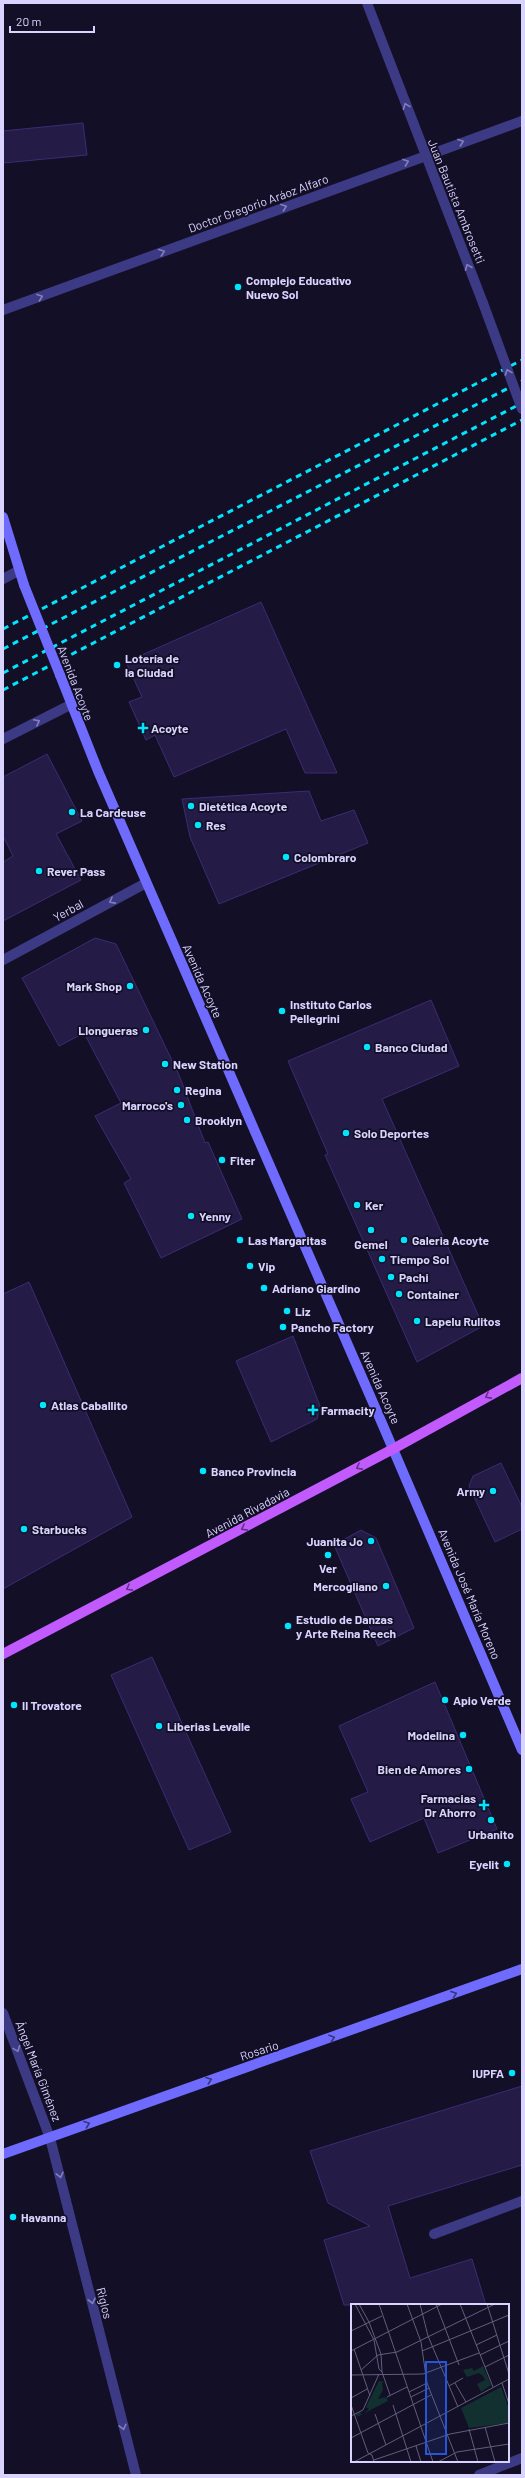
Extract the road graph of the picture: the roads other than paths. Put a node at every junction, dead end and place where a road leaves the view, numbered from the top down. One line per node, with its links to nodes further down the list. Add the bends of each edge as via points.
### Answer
1 (367, 3): 3 (street, Juan Bautista Ambrosetti, one-way to 1)
2 (522, 121): 3 (street, Doctor Gregorio Aráoz Alfaro, one-way to 2)
3 (424, 156): 4 (street, Doctor Gregorio Aráoz Alfaro, one-way to 3); 5 (street, Juan Bautista Ambrosetti, one-way to 3, bridge)
4 (3, 310)
5 (522, 409)
6 (3, 518): 7 (main road, Avenida Acoyte)
7 (18, 571): 8 (street); 9 (main road, Avenida Acoyte, bridge)
8 (3, 579)
9 (70, 705): 10 (street, one-way to 9); 11 (main road, Avenida Acoyte)
10 (3, 739)
11 (146, 883): 12 (street, Yerbal, one-way to 12); 14 (main road, Avenida Acoyte)
12 (3, 960)
13 (522, 1378): 14 (main road, Avenida Rivadavia, one-way to 14)
14 (393, 1449): 15 (main road, Avenida Rivadavia, one-way to 15); 16 (main road, Avenida José María Moreno)
15 (3, 1654)
16 (522, 1750)
17 (522, 1969): 19 (main road, Rosario, one-way to 17)
18 (3, 2013): 19 (street, Ángel María Giménez, one-way to 19)
19 (50, 2138): 20 (main road, Rosario); 24 (street, Riglos, one-way to 24)
20 (3, 2154)
21 (522, 2201): 22 (street)
22 (434, 2234)
23 (522, 2458): 25 (street)
24 (136, 2475)
25 (479, 2475)

